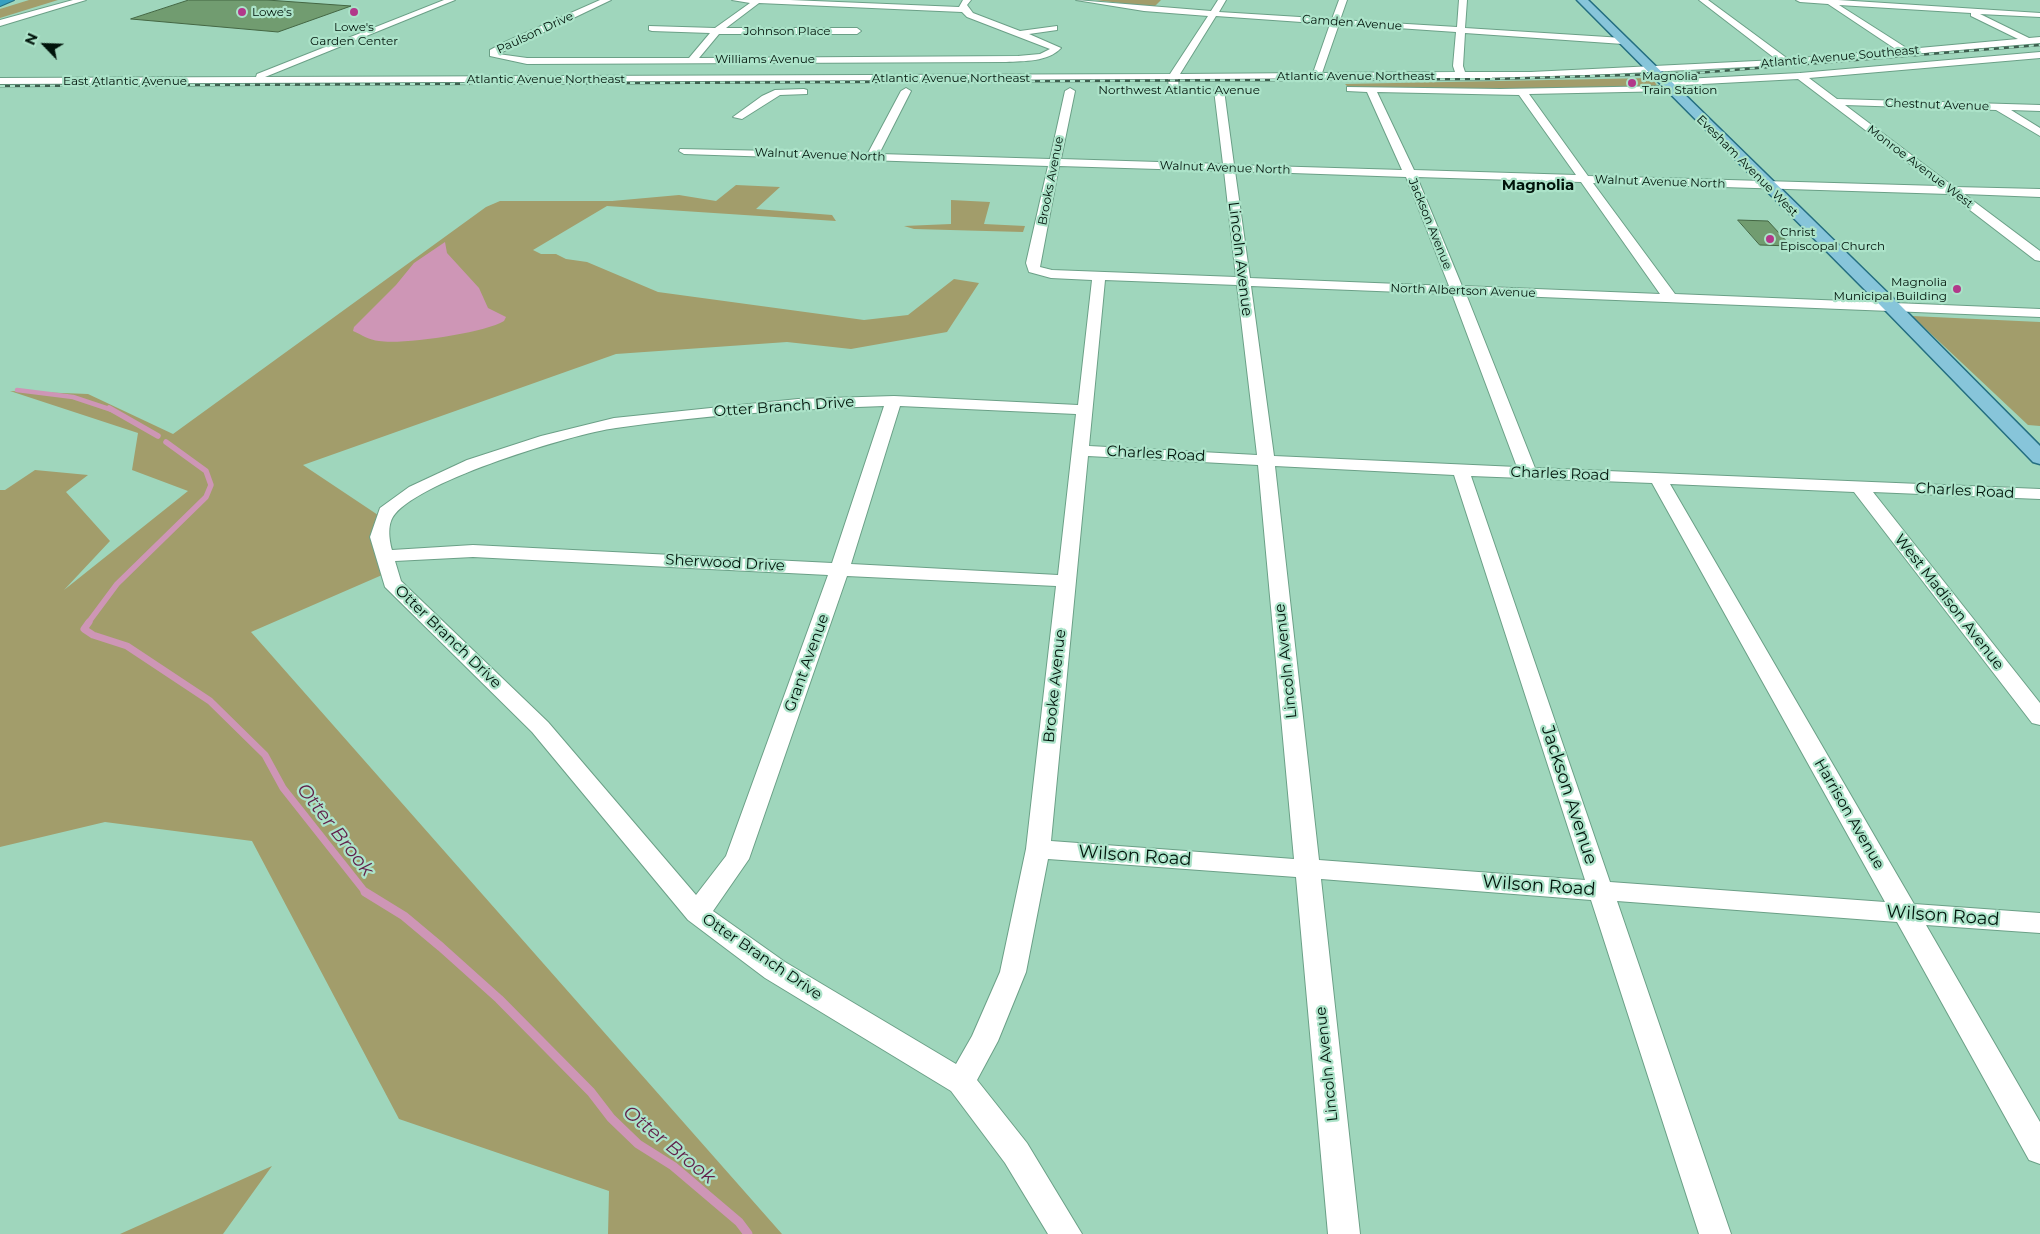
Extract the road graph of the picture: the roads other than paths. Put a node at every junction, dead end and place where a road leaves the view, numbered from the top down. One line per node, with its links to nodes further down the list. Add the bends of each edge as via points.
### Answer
1 (9, 0): 17 (highway)
2 (82, 0): 24 (street)
3 (451, 0): 48 (street)
4 (607, 0): 37 (street, Paulson Drive, via 508,44 492,52)
5 (736, 0): 15 (street)
6 (967, 0): 19 (street)
7 (1080, 0): 21 (street, Camden Avenue, via 1120,7)
8 (1222, 0): 21 (street)
9 (1343, 0): 23 (street)
10 (1463, 0): 29 (street)
11 (1582, 0): 34 (main road, Evesham Avenue West)
12 (1703, 0): 41 (street)
13 (1800, 0): 16 (street)
14 (1922, 0): 18 (street)
15 (758, 1): 19 (street); 30 (street)
16 (1829, 2): 18 (street); 36 (street)
17 (0, 3)
18 (1930, 8): 20 (street)
19 (964, 10): 25 (street)
20 (1967, 11): 22 (street); 35 (street)
21 (1213, 14): 23 (street, Camden Avenue); 46 (street)
22 (2040, 15)
23 (1335, 21): 29 (street, Camden Avenue); 43 (street)
24 (0, 23)
25 (999, 27): 28 (street); 32 (street)
26 (652, 28): 30 (street, Johnson Place)
27 (1054, 28): 32 (street)
28 (985, 30)
29 (1461, 30): 34 (street, Camden Avenue); 44 (street, via 1458,66)
30 (717, 31): 31 (street, Johnson Place); 39 (street)
31 (857, 32)
32 (1020, 34): 40 (street, Williams Avenue, via 1057,48 1037,56)
33 (2040, 40): 35 (street, Atlantic Avenue Southeast)
34 (1623, 41): 42 (main road, Evesham Avenue West)
35 (2028, 42): 36 (street, Atlantic Avenue Southeast)
36 (1907, 52): 41 (street, Atlantic Avenue Southeast)
37 (494, 55): 39 (street, Williams Avenue, via 527,61)
38 (2040, 55): 45 (street)
39 (693, 60): 40 (street, Williams Avenue)
40 (778, 60): 47 (street)
41 (1786, 62): 42 (street, Atlantic Avenue Southeast)
42 (1652, 71): 44 (street, Atlantic Avenue Northeast); 50 (main road, Evesham Avenue West)
43 (1316, 76): 44 (street, Atlantic Avenue Northeast); 46 (street, Atlantic Avenue Northeast)
44 (1461, 76)
45 (1800, 76): 50 (street); 59 (street, Monroe Avenue West)
46 (1173, 77): 47 (street, Atlantic Avenue Northeast); 52 (street)
47 (768, 78): 48 (street, Atlantic Avenue Northeast)
48 (250, 80): 49 (street, East Atlantic Avenue)
49 (0, 81)
50 (1667, 86): 58 (street); 70 (main road, Evesham Avenue West)
51 (1338, 88): 54 (street)
52 (1174, 90)
53 (1220, 90): 67 (street, Lincoln Avenue)
54 (1371, 90): 58 (street); 68 (street, Jackson Avenue)
55 (906, 91): 65 (street)
56 (1070, 91): 66 (street, Brooks Avenue)
57 (817, 92): 62 (street, via 778,92)
58 (1522, 92): 69 (street)
59 (1834, 102): 60 (street, Chestnut Avenue); 71 (street, Monroe Avenue West)
60 (1999, 107): 61 (street, Chestnut Avenue); 63 (street)
61 (2040, 108)
62 (738, 117)
63 (2040, 132)
64 (684, 151): 65 (street, Walnut Avenue North)
65 (872, 157): 66 (street, Walnut Avenue North)
66 (1056, 163): 67 (street, Walnut Avenue North); 74 (street, Brooks Avenue, via 1033,263)
67 (1229, 168): 68 (street, Walnut Avenue North); 76 (street, Lincoln Avenue)
68 (1410, 174): 69 (street, Walnut Avenue North); 77 (street, Jackson Avenue)
69 (1586, 179): 70 (street, Walnut Avenue North); 78 (street)
70 (1766, 185): 71 (street, Walnut Avenue North); 79 (main road, Evesham Avenue West)
71 (1951, 190): 72 (street, Walnut Avenue North); 73 (street, Monroe Avenue West)
72 (2040, 193)
73 (2040, 257)
74 (1036, 269): 75 (street, North Albertson Avenue, via 1051,274)
75 (1099, 278): 76 (street, North Albertson Avenue); 82 (street, Brooke Avenue)
76 (1243, 283): 77 (street, North Albertson Avenue); 85 (street, Lincoln Avenue)
77 (1456, 291): 78 (street, North Albertson Avenue); 87 (street, Jackson Avenue)
78 (1671, 299): 79 (street, North Albertson Avenue)
79 (1892, 307): 80 (street, North Albertson Avenue); 84 (main road, Evesham Avenue West)
80 (2040, 313)
81 (894, 401): 82 (street, Otter Branch Drive); 91 (street, Otter Branch Drive, via 798,404 692,414 614,423 547,440 473,464 415,490 386,512 378,537); 92 (street, Grant Avenue)
82 (1084, 410): 83 (street, Brooke Avenue)
83 (1080, 450): 85 (street, Charles Road); 93 (street, Brooke Avenue)
84 (2040, 458)
85 (1266, 460): 86 (street, Charles Road); 96 (street, Lincoln Avenue)
86 (1461, 470): 87 (street, Charles Road); 97 (street, Jackson Avenue)
87 (1528, 472): 88 (street, Charles Road)
88 (1658, 478): 89 (street, Charles Road); 99 (street, Harrison Avenue)
89 (1859, 486): 90 (street, Charles Road); 94 (street, West Madison Avenue)
90 (2040, 494)
91 (384, 556): 92 (street, Sherwood Drive, via 473,551); 98 (street, Otter Branch Drive, via 392,583 540,727)
92 (840, 569): 93 (street, Sherwood Drive); 98 (street, Grant Avenue, via 737,859)
93 (1066, 581): 95 (street, Brooke Avenue)
94 (2040, 718)
95 (1038, 849): 96 (street, Wilson Road); 101 (street, Brooke Avenue, via 1013,972 984,1041)
96 (1307, 869): 97 (street, Wilson Road); 104 (street, Lincoln Avenue)
97 (1600, 891): 99 (street, Wilson Road); 105 (street, Jackson Avenue)
98 (697, 913): 101 (street, Otter Branch Drive, via 776,970)
99 (1906, 913): 100 (street, Wilson Road); 102 (street, Harrison Avenue)
100 (2040, 923)
101 (961, 1082): 103 (street, Otter Branch Drive, via 1016,1153)
102 (2040, 1150)
103 (1066, 1234)
104 (1344, 1234)
105 (1715, 1234)

